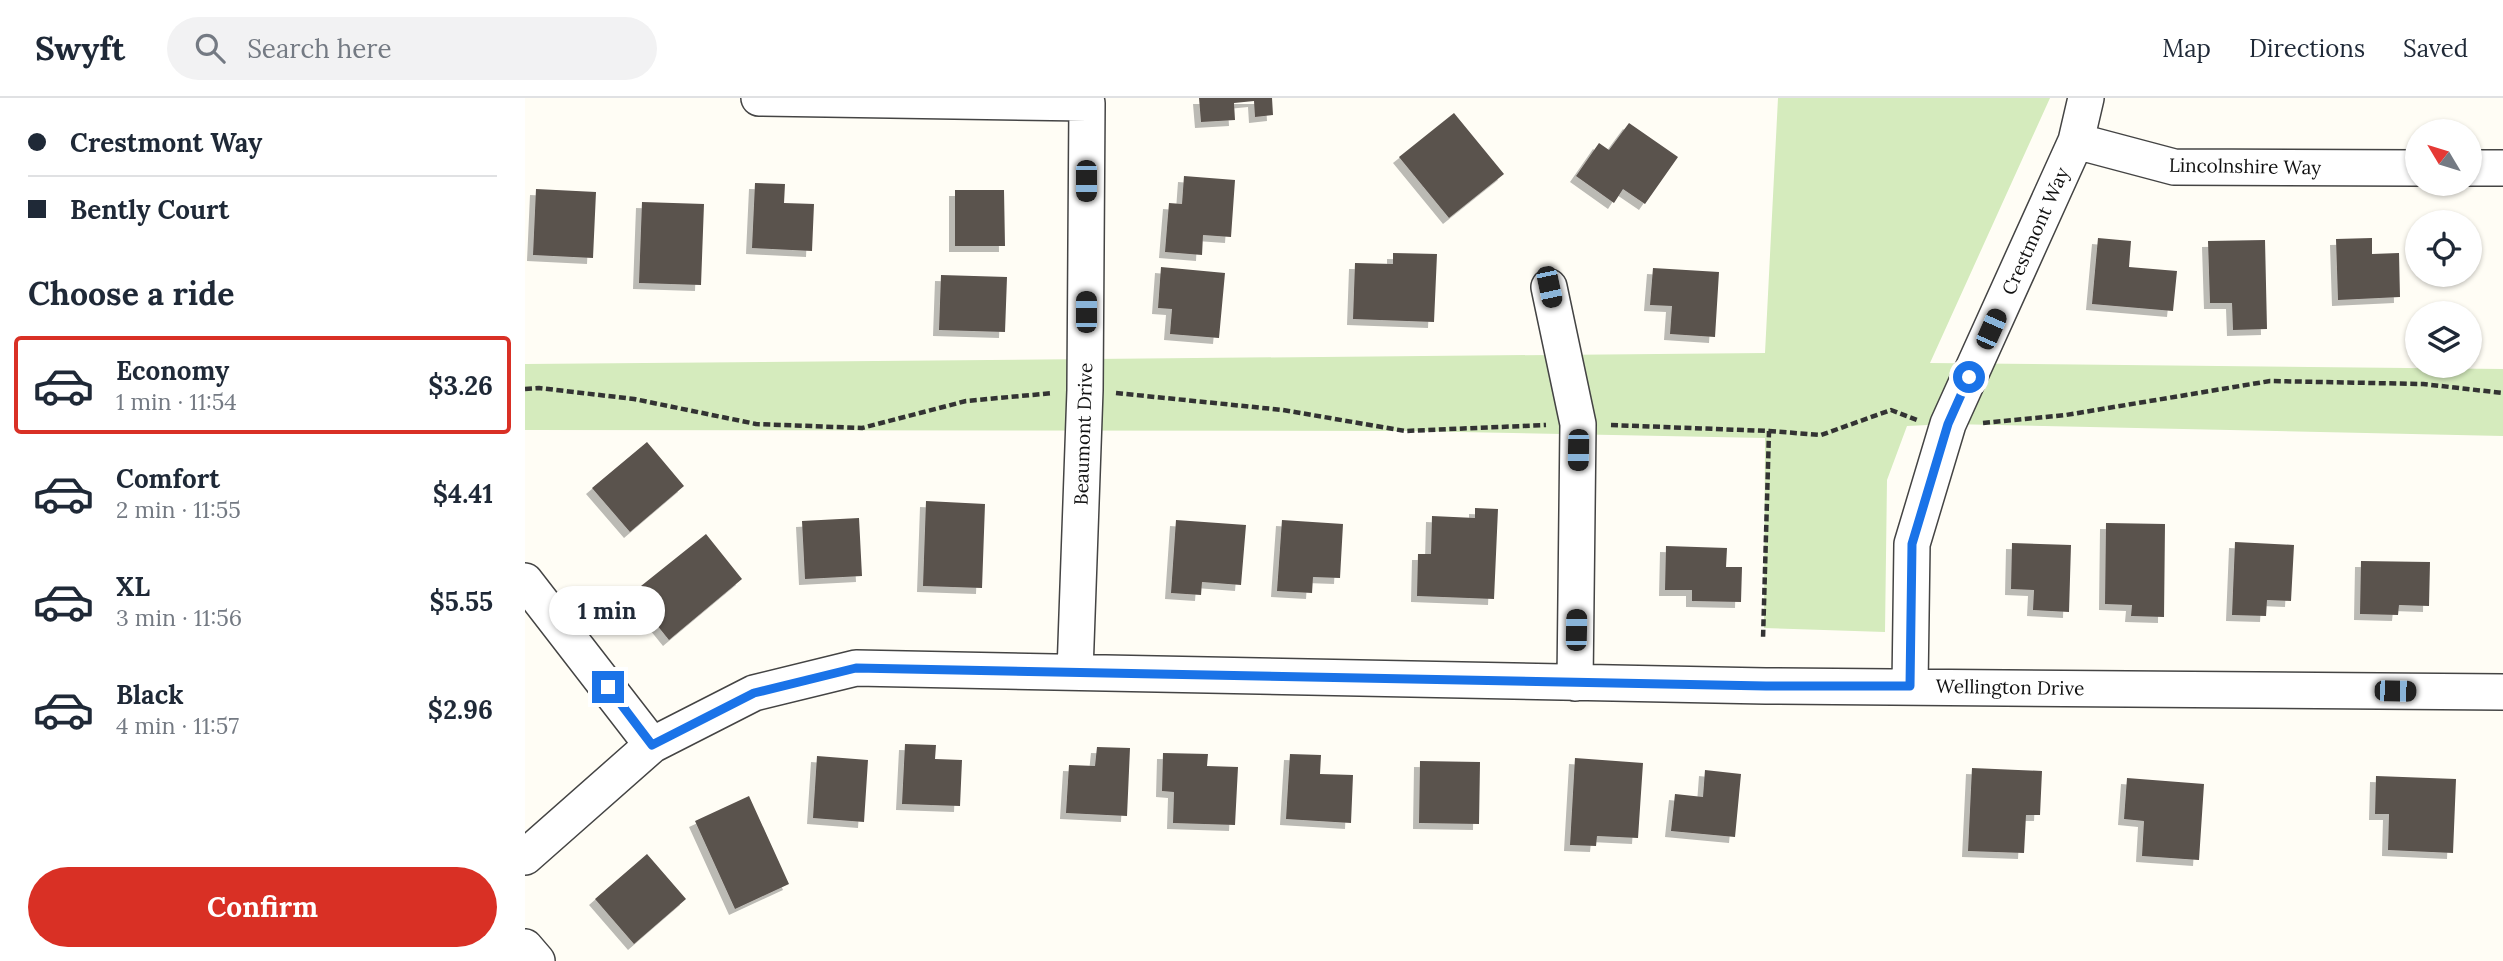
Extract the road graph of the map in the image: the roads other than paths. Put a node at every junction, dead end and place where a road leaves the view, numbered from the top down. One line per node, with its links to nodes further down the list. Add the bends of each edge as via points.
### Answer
1 (759, 98): 9 (street, Beaumont Drive, via 1087,103 1085,390)
2 (2086, 98): 3 (street, Crestmont Way)
3 (2076, 141): 4 (street, Lincolnshire Way, via 2174,167); 11 (street, Crestmont Way, via 1948,424 1912,544)
4 (2405, 168)
5 (2482, 168): 6 (street)
6 (2503, 168)
7 (1549, 287): 10 (street, via 1579,424)
8 (525, 581): 13 (street)
9 (1075, 672): 10 (street, Wellington Drive); 13 (street, Wellington Drive, via 856,668 754,693)
10 (1575, 682): 11 (street, Wellington Drive)
11 (1910, 686): 12 (street, Wellington Drive)
12 (2503, 692)
13 (652, 745): 14 (street, Wellington Drive)
14 (525, 857)
15 (525, 947): 16 (street)
16 (537, 961)

